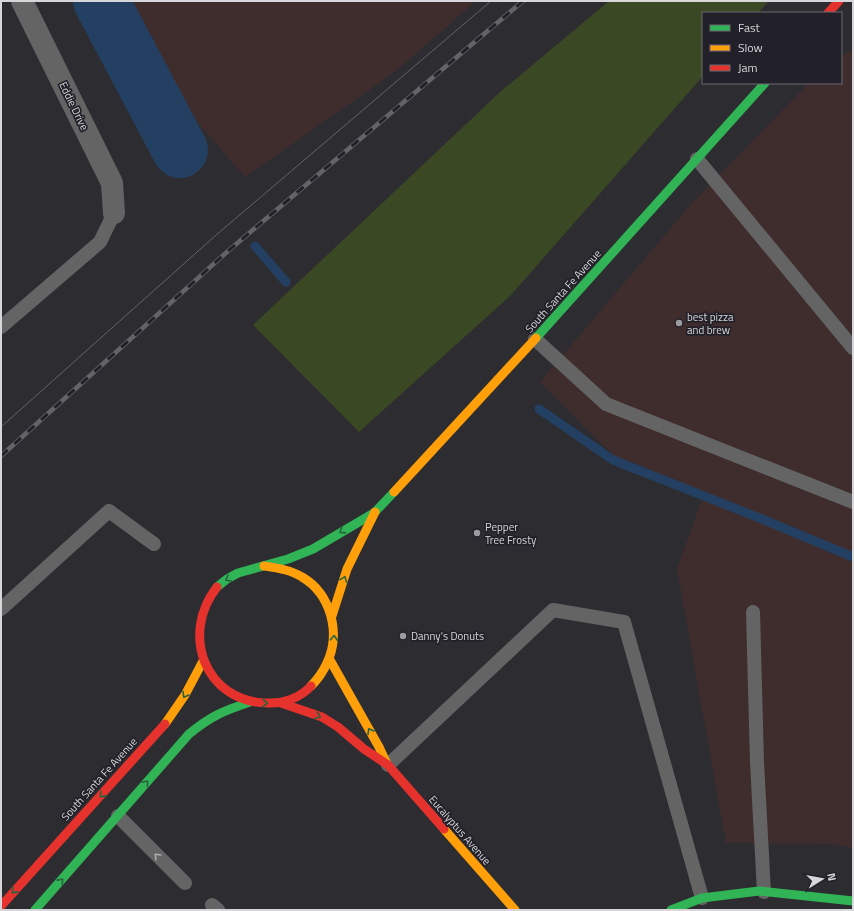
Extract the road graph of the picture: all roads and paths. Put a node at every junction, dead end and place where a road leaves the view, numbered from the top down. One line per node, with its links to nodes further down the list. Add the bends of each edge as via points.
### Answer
1 (22, 1): 6 (street, Eddie Drive, via 112,183)
2 (839, 1): 3 (main road)
3 (829, 12)
4 (764, 84): 5 (main road, South Santa Fe Avenue)
5 (697, 159): 8 (main road, South Santa Fe Avenue); 9 (lane)
6 (114, 214): 7 (lane, via 100,242)
7 (1, 327)
8 (535, 339): 10 (lane, via 606,404); 11 (main road, South Santa Fe Avenue)
9 (853, 348)
10 (853, 502)
11 (375, 512): 13 (main road, South Santa Fe Avenue, one-way to 13, via 302,555); 16 (main road, South Santa Fe Avenue, one-way to 11, via 347,569)
12 (154, 544): 14 (lane, via 108,511)
13 (264, 566): 16 (main road, South Santa Fe Avenue, via 287,570 307,580 322,596); 18 (main road, South Santa Fe Avenue, one-way to 18, via 242,571 222,582 210,585 199,620)
14 (1, 609)
15 (753, 612): 24 (lane)
16 (332, 616): 17 (main road, South Santa Fe Avenue, one-way to 16, via 335,638)
17 (330, 660): 20 (main road, South Santa Fe Avenue, via 319,680 302,694); 21 (main road, one-way to 17)
18 (203, 661): 19 (main road, South Santa Fe Avenue, via 223,688 236,697); 27 (main road, South Santa Fe Avenue, one-way to 27, via 185,695 167,721)
19 (250, 702): 20 (main road, South Santa Fe Avenue, one-way to 20); 22 (main road, South Santa Fe Avenue, one-way to 19, via 188,734 225,710)
20 (281, 703): 21 (main road, one-way to 21, via 322,717)
21 (388, 765): 25 (lane, via 552,610 624,622); 29 (main road, Eucalyptus Avenue)
22 (118, 816): 23 (lane, one-way to 22); 28 (main road, South Santa Fe Avenue, one-way to 22)
23 (185, 883)
24 (764, 892): 25 (main road); 26 (main road)
25 (702, 898): 30 (main road)
26 (853, 901)
27 (1, 906)
28 (35, 910)
29 (515, 910)
30 (671, 910)

